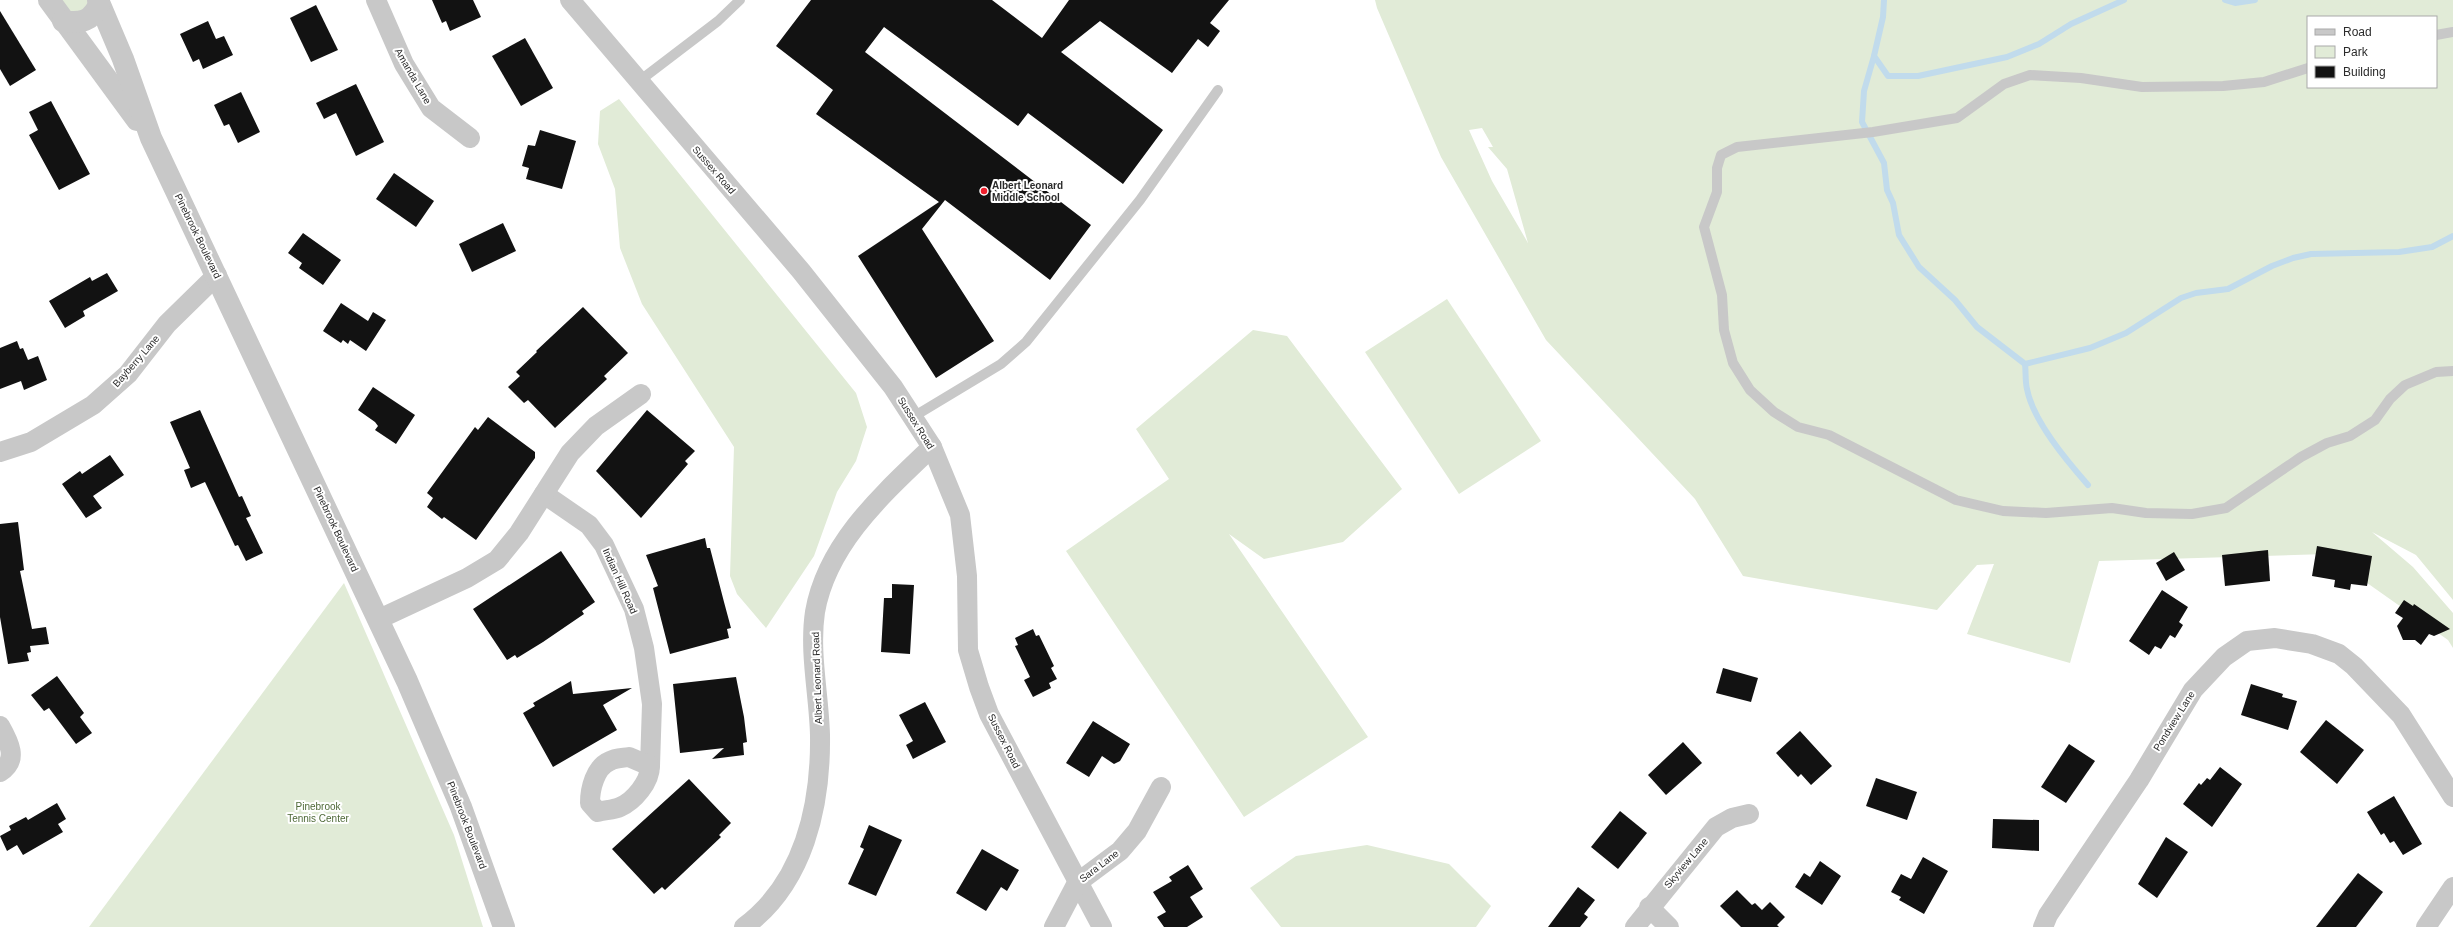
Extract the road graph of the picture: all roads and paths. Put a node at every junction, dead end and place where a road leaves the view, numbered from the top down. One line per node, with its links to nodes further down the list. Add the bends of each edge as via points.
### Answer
1 (49, 0): 6 (street, Pinebrook Boulevard)
2 (376, 0): 13 (street, Amanda Lane, via 404,64 431,108)
3 (570, 0): 10 (street, Sussex Road)
4 (740, 0): 10 (lane, via 718,21)
5 (99, 2): 6 (street, via 92,18 86,21); 12 (street, Pinebrook Boulevard, via 123,59)
6 (63, 21): 12 (street, Pinebrook Boulevard)
7 (2453, 32): 8 (lane)
8 (2437, 35)
9 (2307, 68): 15 (lane, via 2264,82 2223,86 2142,87 2081,78 2030,75 2004,84 1957,118 1868,132 1737,147 1720,155 1717,192 1704,227 1722,296 1724,330 1733,363 1750,390 1774,412 1798,427 1829,435 1956,500 2004,511 2046,512 2112,508 2146,513 2192,514 2226,508 2301,457 2327,443 2350,436 2375,420 2390,399 2405,385 2436,372)
10 (638, 82): 17 (street, Sussex Road, via 801,271 893,387)
11 (1218, 90): 17 (lane, via 1140,200 1026,342 1001,364)
12 (151, 138): 14 (street, Pinebrook Boulevard)
13 (470, 138)
14 (217, 275): 19 (street, Bayberry Lane, via 167,324 128,374 93,405 31,442); 21 (street, Pinebrook Boulevard)
15 (2453, 371)
16 (641, 394): 20 (street, via 596,426 570,453)
17 (913, 417): 18 (street, Sussex Road)
18 (932, 447): 28 (street, Sussex Road, via 960,515 967,576 968,650 978,687 989,714); 32 (street, Albert Leonard Road, via 887,490 856,526 829,568 815,612 814,660 820,735 819,787 810,830 796,862 777,893 758,917)
19 (0, 452)
20 (544, 494): 21 (street, via 519,534 497,560 467,578); 23 (street, Indian Hill Road, via 589,525 604,545 634,609 644,648 652,704)
21 (379, 619): 31 (street, Pinebrook Boulevard, via 440,757 481,859)
22 (0, 726): 24 (street, via 9,742 12,758 7,768)
23 (650, 766)
24 (0, 772)
25 (1161, 788): 28 (street, Sara Lane, via 1137,831 1120,851)
26 (2453, 797): 37 (street, Pondview Lane, via 2401,715 2339,654 2312,644 2275,638 2247,640 2224,657 2193,690)
27 (1749, 814): 30 (street, Skyview Lane, via 1732,818 1716,828)
28 (1077, 883): 33 (street, Sara Lane); 34 (street, Sussex Road)
29 (2453, 887): 38 (street)
30 (1649, 907): 35 (street, Skyview Lane); 36 (street)
31 (504, 927)
32 (744, 927)
33 (1054, 927)
34 (1102, 927)
35 (1635, 927)
36 (1669, 927)
37 (2042, 927)
38 (2426, 927)

